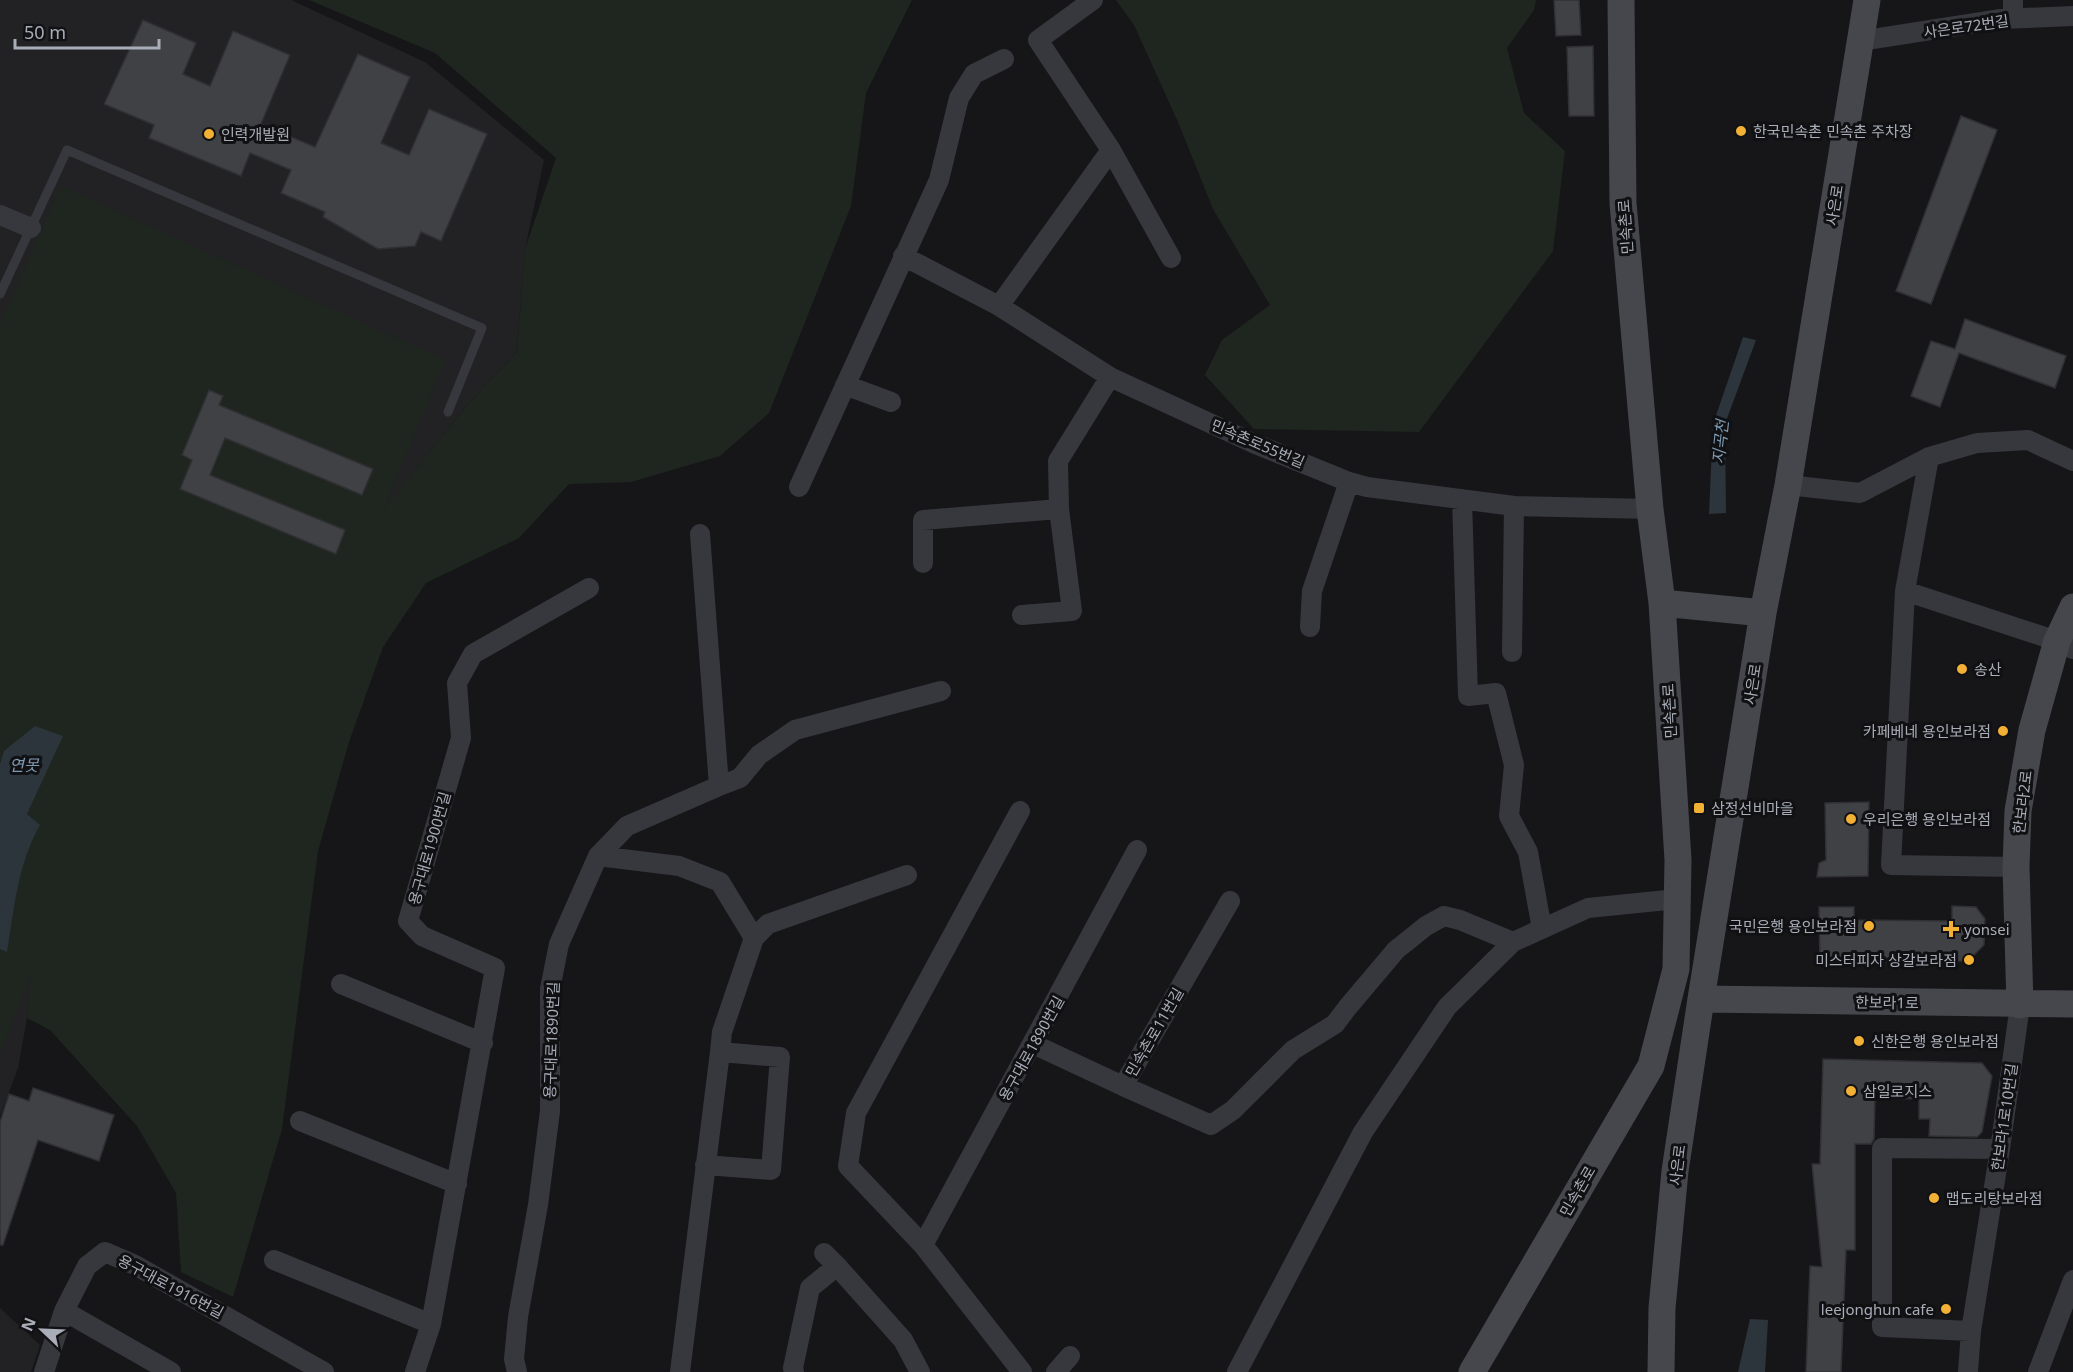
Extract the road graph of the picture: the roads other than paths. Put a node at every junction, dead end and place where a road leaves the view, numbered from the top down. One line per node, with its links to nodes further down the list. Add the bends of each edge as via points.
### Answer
1 (1094, 0): 8 (street, via 1038,40)
2 (1621, 0): 26 (street, 민속촌로, via 1623,203)
3 (1867, 0): 6 (street, 사은로)
4 (2013, 9): 5 (street, 사은로72번길); 6 (street, 사은로72번길)
5 (2073, 16)
6 (1860, 41): 22 (street, 사은로)
7 (1004, 59): 11 (street, via 974,74 959,98 939,180)
8 (1111, 150): 12 (street); 14 (street)
9 (0, 215): 10 (street)
10 (31, 228): 13 (lane); 18 (lane, via 67,150 482,328)
11 (903, 256): 14 (street, 민속촌로55번길); 16 (street)
12 (1172, 258)
13 (0, 294)
14 (999, 306): 15 (street, 민속촌로55번길)
15 (1110, 376): 21 (street, 민속촌로55번길, via 1253,443); 27 (street, via 1058,461)
16 (845, 385): 17 (street); 23 (street)
17 (891, 402)
18 (448, 412)
19 (1929, 456): 20 (street, via 1977,443 2028,440); 22 (street, via 1860,493); 31 (street)
20 (2073, 461)
21 (1349, 482): 24 (street, 민속촌로55번길); 36 (street, via 1312,591)
22 (1788, 485): 34 (street, 사은로)
23 (799, 487)
24 (1462, 499): 25 (street, 민속촌로55번길); 48 (street, via 1468,696 1496,693 1514,765 1509,816 1528,852)
25 (1514, 506): 26 (street, 민속촌로55번길); 38 (street)
26 (1650, 508): 32 (street, 민속촌로)
27 (1059, 509): 29 (street, via 923,520); 35 (street, via 1072,611)
28 (700, 534): 40 (street)
29 (923, 563)
30 (588, 588): 55 (street, 용구대로1900번길, via 472,654 457,683 461,738 408,921 422,936 495,968)
31 (1905, 591): 37 (street); 44 (street, via 1891,865)
32 (1662, 603): 34 (street); 46 (street, 민속촌로)
33 (2073, 607): 37 (street, 한보라2로)
34 (1763, 613): 52 (street, 사은로)
35 (1022, 615)
36 (1310, 627)
37 (2065, 645): 44 (street, 한보라2로, via 2032,730 2018,811)
38 (1512, 652)
39 (941, 691): 40 (street, 용구대로1890번길, via 795,730 759,754 740,778)
40 (719, 786): 43 (street, 용구대로1890번길, via 627,826)
41 (1020, 811): 63 (street, via 856,1113 848,1166)
42 (1137, 850): 56 (street, 용구대로1890번길)
43 (598, 856): 49 (street, via 680,866 720,882); 75 (street, 용구대로1890번길, via 559,944 550,989 550,1111 518,1317 514,1359)
44 (2016, 867): 54 (street, 한보라2로)
45 (908, 875): 49 (street, via 768,924)
46 (1677, 899): 48 (street, via 1588,908); 81 (street, 민속촌로, via 1676,969 1651,1066)
47 (1230, 901): 58 (street, 민속촌로11번길)
48 (1542, 929): 50 (street)
49 (754, 938): 57 (street, via 722,1032)
50 (1513, 942): 58 (street, 민속촌로11번길, via 1444,916 1426,926 1396,950 1335,1024 1293,1050 1233,1110 1211,1125); 70 (street, via 1447,1007 1369,1123)
51 (341, 984): 55 (street)
52 (1701, 999): 54 (street, 한보라1로); 82 (street, 사은로, via 1675,1171 1662,1308)
53 (2073, 1004): 54 (street, 한보라1로)
54 (2019, 1005): 60 (street, 한보라1로10번길)
55 (483, 1043): 62 (street, 용구대로1900번길)
56 (1033, 1044): 58 (street); 63 (street, 용구대로1890번길)
57 (720, 1052): 61 (street); 61 (street, via 780,1057 771,1170)
58 (1123, 1086)
59 (300, 1121): 62 (street)
60 (2000, 1149): 68 (street, 한보라1로10번길); 68 (street, via 1882,1148 1882,1327)
61 (705, 1165): 76 (street)
62 (457, 1184): 67 (street, 용구대로1900번길)
63 (923, 1245): 79 (street)
64 (274, 1260): 67 (street)
65 (2073, 1280): 84 (street)
66 (64, 1311): 71 (street, 용구대로1916번길); 72 (street); 73 (street, 용구대로1916번길, via 87,1266 105,1252 135,1265)
67 (430, 1324): 74 (street, 용구대로1900번길)
68 (1971, 1331): 83 (street, 한보라1로10번길)
69 (1070, 1356): 80 (street)
70 (1239, 1371)
71 (44, 1372)
72 (171, 1372)
73 (324, 1372)
74 (415, 1372)
75 (517, 1372)
76 (680, 1372)
77 (794, 1372): 78 (street, via 810,1288 831,1259 903,1340)
78 (920, 1372)
79 (1022, 1372)
80 (1056, 1372)
81 (1472, 1372)
82 (1661, 1372)
83 (1968, 1372)
84 (2038, 1372)

